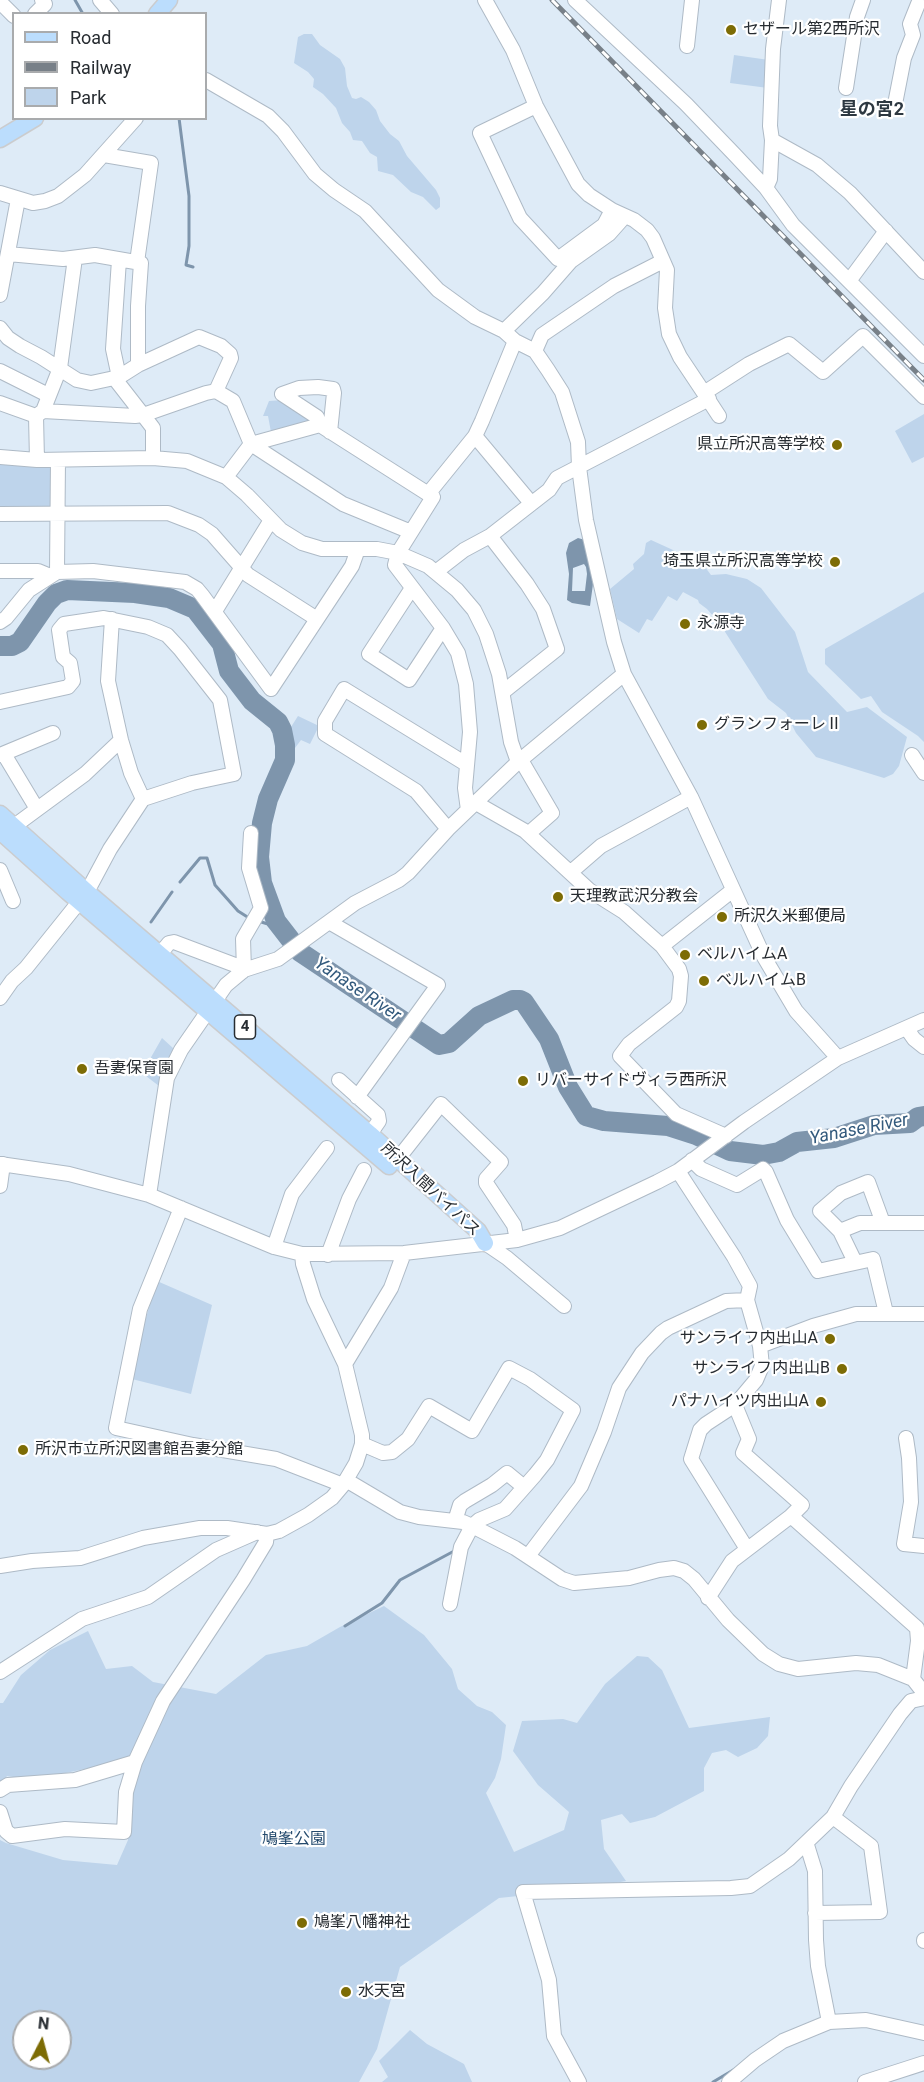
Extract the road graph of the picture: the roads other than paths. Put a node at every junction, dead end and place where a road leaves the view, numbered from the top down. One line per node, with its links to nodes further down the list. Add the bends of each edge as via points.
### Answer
1 (42, 0): 10 (street, via 45,3)
2 (100, 0): 11 (street)
3 (485, 0): 17 (street, via 513,50)
4 (575, 0): 23 (street, via 686,104)
5 (692, 0): 13 (street)
6 (779, 0): 21 (street, via 773,49)
7 (862, 0): 15 (street)
8 (0, 2): 12 (street)
9 (918, 3): 16 (street, via 910,24 913,35)
10 (37, 12)
11 (110, 12)
12 (12, 14)
13 (687, 46)
14 (207, 81): 37 (street, via 268,116 315,174 365,212 438,290 475,317)
15 (846, 88)
16 (895, 104)
17 (536, 106): 26 (street, via 578,184); 26 (street, via 480,133 520,218 558,259)
18 (32, 120): 20 (main road)
19 (134, 120): 22 (street)
20 (0, 139)
21 (772, 140): 23 (street); 27 (street, via 817,165)
22 (104, 155): 25 (street, via 58,196 33,203); 32 (street, via 151,163)
23 (766, 188): 34 (street, via 793,225)
24 (0, 193): 25 (street)
25 (18, 199): 28 (street)
26 (618, 213): 31 (street, via 647,230); 37 (street, via 609,234 571,261)
27 (886, 231): 33 (street); 34 (street)
28 (8, 254): 29 (street); 35 (street)
29 (75, 258): 30 (street, via 95,255); 42 (street)
30 (119, 260): 32 (street); 44 (street, via 113,349)
31 (663, 261): 39 (street, via 614,286 542,335); 47 (street, via 669,334)
32 (137, 262): 41 (street, via 141,263)
33 (924, 272)
34 (849, 281): 40 (street)
35 (0, 295)
36 (0, 328): 42 (street, via 8,338)
37 (504, 331): 38 (street)
38 (515, 341): 39 (street); 53 (street)
39 (535, 351): 59 (street, via 569,410 578,442)
40 (924, 356)
41 (138, 365): 44 (street); 45 (street, via 199,337 230,354)
42 (60, 368): 44 (street, via 77,380 91,383); 46 (street)
43 (0, 371): 46 (street)
44 (117, 378): 51 (street)
45 (216, 391): 51 (street); 54 (street, via 233,401)
46 (48, 395): 50 (street)
47 (706, 396): 48 (street, via 749,364 789,344 823,372 862,336); 52 (street); 59 (street)
48 (924, 397)
49 (0, 403): 50 (street)
50 (39, 414): 51 (street); 57 (street)
51 (143, 415): 56 (street, via 153,428)
52 (719, 416)
53 (475, 435): 61 (street); 62 (street)
54 (251, 444): 60 (street); 61 (street, via 325,429); 66 (street, via 343,504)
55 (0, 457): 57 (street)
56 (153, 459): 58 (street); 60 (street, via 187,461)
57 (37, 460): 58 (street)
58 (58, 460): 64 (street)
59 (579, 466): 62 (street, via 557,478); 80 (street, via 586,520)
60 (226, 477): 65 (street)
61 (428, 494): 66 (street, via 433,497)
62 (531, 503): 67 (street)
63 (0, 514): 64 (street)
64 (58, 514): 70 (street, via 168,513 200,525); 73 (street)
65 (270, 520): 68 (street, via 292,539 310,546); 70 (street)
66 (411, 532): 69 (street)
67 (490, 536): 72 (street); 81 (street, via 543,609 556,650)
68 (358, 549): 69 (street); 77 (street, via 352,566)
69 (398, 553): 72 (street); 74 (street, via 395,565)
70 (241, 567): 75 (street); 77 (street)
71 (0, 571): 73 (street)
72 (436, 571): 81 (street, via 474,610 491,648)
73 (53, 574): 75 (street, via 93,570 185,582 197,589); 78 (street, via 29,590)
74 (412, 588): 79 (street); 79 (street, via 369,654 409,680)
75 (215, 611): 77 (street, via 271,689)
76 (112, 619): 82 (street, via 64,624 59,630 63,657 70,663 73,681 68,687); 84 (street, via 108,681); 91 (street, via 167,635 180,649 220,700 234,774)
77 (317, 619)
78 (0, 622)
79 (443, 628): 88 (street, via 458,653 466,684 470,732)
80 (624, 674): 87 (street); 90 (street)
81 (502, 692): 87 (street, via 511,742)
82 (0, 702)
83 (53, 733): 85 (street)
84 (121, 740): 91 (street); 93 (street, via 85,774)
85 (2, 754): 93 (street)
86 (912, 755): 89 (street)
87 (520, 761): 92 (street); 98 (street, via 552,813)
88 (466, 764): 92 (street, via 465,795); 95 (street, via 345,688 325,721 325,734 416,791)
89 (924, 773)
90 (691, 797): 100 (street, via 601,846); 101 (street)
91 (143, 799): 102 (street)
92 (472, 806): 95 (street); 98 (street)
93 (37, 809): 96 (street)
94 (0, 814): 96 (main road, 所沢入間バイパス / 4)
95 (448, 829): 104 (street, via 399,880)
96 (4, 831): 102 (main road, 所沢入間バイパス / 4)
97 (251, 833): 107 (street, via 249,868 261,908 243,939)
98 (528, 834): 100 (street)
99 (0, 870): 103 (street)
100 (571, 872): 105 (street)
101 (733, 890): 105 (street); 113 (street, via 764,957 791,1003)
102 (84, 897): 106 (main road, 所沢入間バイパス / 4); 108 (street); 109 (main road, 所沢入間バイパス / 4)
103 (13, 901)
104 (329, 922): 107 (street, via 284,956); 115 (street, via 438,985)
105 (662, 946): 117 (street, via 679,969 679,1002 620,1056 676,1114)
106 (160, 954): 107 (street, via 174,942); 109 (main road, 所沢入間バイパス / 4)
107 (243, 971): 109 (street, via 226,985)
108 (0, 998)
109 (211, 1006): 116 (main road, 所沢入間バイパス / 4); 125 (street, via 167,1078); 131 (main road, 所沢入間バイパス / 4, via 466,1234)
110 (924, 1020): 111 (street)
111 (907, 1029): 112 (street); 113 (street)
112 (924, 1047)
113 (838, 1058): 117 (street)
114 (339, 1080): 115 (street)
115 (357, 1097): 116 (street, via 380,1118)
116 (370, 1134): 120 (main road, 所沢入間バイパス / 4)
117 (724, 1137): 119 (street)
118 (327, 1148): 132 (street, via 292,1194)
119 (697, 1156): 123 (street); 136 (street, via 701,1169 737,1185 763,1169 818,1271)
120 (397, 1160): 130 (street, via 441,1104 501,1162 486,1183 514,1225); 131 (main road, 所沢入間バイパス / 4, via 478,1231)
121 (1, 1164): 124 (street); 125 (street, via 78,1176)
122 (364, 1170): 135 (street)
123 (678, 1171): 130 (street, via 560,1228); 137 (street, via 748,1280)
124 (0, 1186)
125 (149, 1195): 126 (street)
126 (181, 1208): 132 (street); 146 (street, via 140,1309 116,1428 276,1459)
127 (883, 1223): 128 (street); 129 (street, via 860,1222); 129 (street, via 868,1182 841,1193 820,1211)
128 (924, 1223)
129 (840, 1231): 136 (street)
130 (517, 1240): 131 (street)
131 (485, 1244): 133 (street); 138 (street)
132 (274, 1247): 134 (street)
133 (404, 1253): 135 (street); 142 (street, via 391,1288)
134 (302, 1254): 135 (street); 142 (street, via 314,1299)
135 (328, 1255)
136 (855, 1262): 139 (street, via 873,1259)
137 (747, 1300): 141 (street); 154 (street, via 726,1301 668,1328 642,1353 619,1388 581,1486)
138 (564, 1306)
139 (886, 1313): 140 (street); 141 (street, via 845,1316)
140 (924, 1314)
141 (760, 1346): 143 (street, via 762,1366 756,1380)
142 (345, 1364): 145 (street)
143 (735, 1405): 148 (street, via 749,1439 743,1454 802,1505); 153 (street, via 700,1430 691,1459)
144 (906, 1438): 152 (street, via 911,1502 904,1544)
145 (363, 1444): 146 (street); 147 (street, via 383,1453 392,1452 408,1439 429,1406 472,1431 508,1368 573,1410 547,1460)
146 (345, 1483): 149 (street, via 400,1512); 151 (street, via 308,1515 279,1531)
147 (524, 1487): 149 (street, via 507,1473 460,1505); 150 (street, via 505,1509)
148 (791, 1516): 153 (street); 159 (street, via 917,1628)
149 (454, 1521): 150 (street)
150 (472, 1526): 154 (street); 157 (street, via 461,1547)
151 (262, 1533): 155 (street, via 227,1528 180,1530 80,1558); 158 (street, via 216,1550 148,1597 82,1619); 162 (street, via 266,1542 163,1701)
152 (924, 1546)
153 (747, 1549): 156 (street, via 732,1561)
154 (528, 1556): 156 (street, via 574,1583 629,1578 674,1568 694,1579)
155 (0, 1566)
156 (708, 1598): 159 (street, via 763,1654 788,1667 878,1665)
157 (450, 1604)
158 (0, 1672)
159 (913, 1679): 160 (street)
160 (924, 1693)
161 (924, 1698): 165 (street, via 911,1701 900,1714)
162 (135, 1762): 163 (street, via 75,1780 8,1785); 164 (street, via 126,1792 124,1832 65,1829 12,1836 6,1831)
163 (0, 1790)
164 (0, 1812)
165 (833, 1817): 166 (street); 167 (street, via 871,1846 880,1912)
166 (807, 1845): 167 (street, via 815,1871); 172 (street, via 750,1886 524,1892 549,1980 554,2036)
167 (815, 1913): 168 (street, via 818,1966)
168 (829, 2022): 169 (street, via 866,2020); 171 (street, via 783,2041 755,2060)
169 (924, 2033)
170 (924, 2062): 173 (street)
171 (738, 2079)
172 (579, 2082)
173 (865, 2082)

